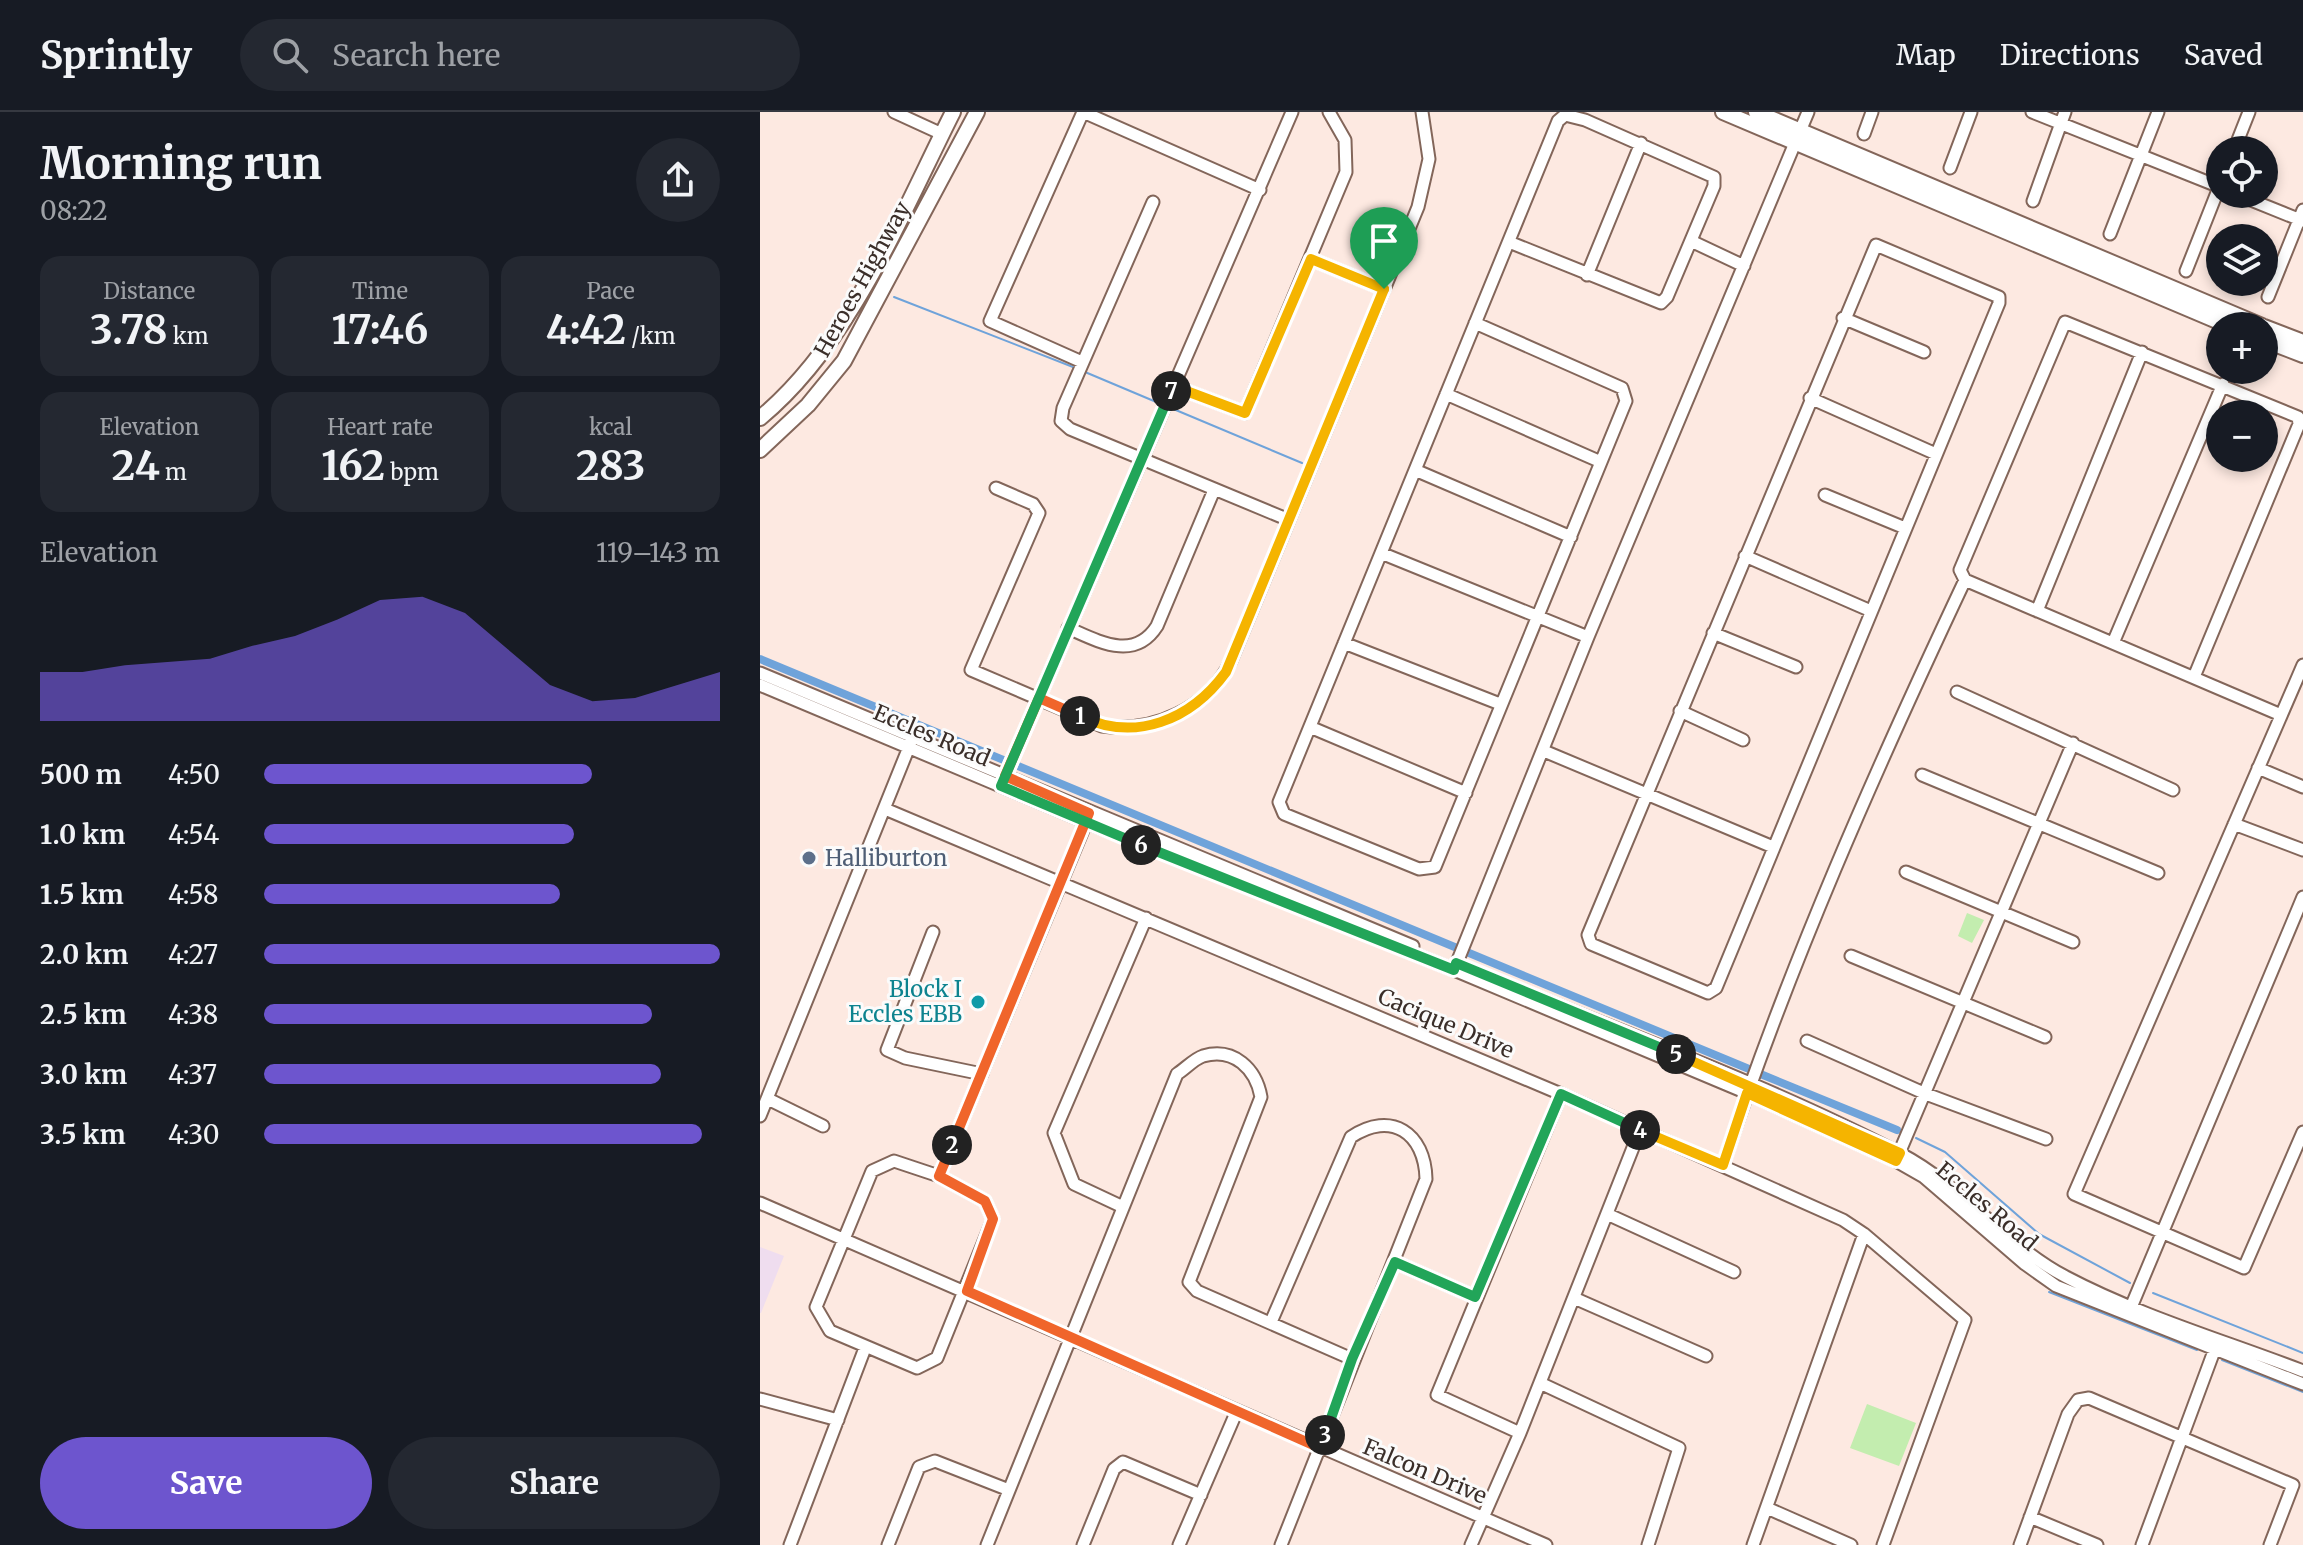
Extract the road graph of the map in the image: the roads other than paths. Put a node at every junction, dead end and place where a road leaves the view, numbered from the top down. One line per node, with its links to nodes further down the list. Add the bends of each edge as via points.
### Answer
1 (894, 112): 17 (street)
2 (953, 112): 17 (main road, Heroes Highway)
3 (977, 112): 56 (main road, Heroes Highway, via 844,361 808,405)
4 (1083, 112): 24 (street); 49 (street, via 990,321)
5 (1292, 112): 24 (street)
6 (1329, 112): 33 (street, via 1345,140 1348,160)
7 (1422, 112): 37 (street, via 1429,159 1424,190)
8 (1723, 112): 16 (main road)
9 (1756, 112): 16 (main road)
10 (1872, 112): 18 (street)
11 (1971, 112): 22 (street)
12 (2032, 112): 15 (street)
13 (2158, 112): 21 (street)
14 (2250, 113): 19 (street)
15 (2063, 118): 21 (street); 25 (street)
16 (1802, 127): 34 (street); 39 (main road); 40 (main road)
17 (942, 134): 55 (main road, Heroes Highway, via 857,297 822,352)
18 (1864, 134)
19 (2240, 136)
20 (1641, 143): 31 (street, via 1714,177); 32 (street, via 1565,115); 36 (street)
21 (2141, 156): 23 (street); 30 (street)
22 (1950, 168)
23 (2206, 181)
24 (1260, 190): 52 (street)
25 (2033, 201)
26 (1153, 202): 49 (street)
27 (2211, 208): 35 (street)
28 (2276, 208): 29 (street)
29 (2302, 217): 38 (street)
30 (2110, 234)
31 (1691, 241): 34 (street); 36 (street, via 1661,303)
32 (1509, 242): 36 (street); 42 (street)
33 (1311, 259): 37 (street); 52 (street, via 1245,413)
34 (1744, 266): 75 (street)
35 (2186, 271)
36 (1587, 275)
37 (1384, 289): 64 (street)
38 (2268, 297)
39 (2231, 312)
40 (2206, 315)
41 (1843, 318): 46 (street); 54 (street); 57 (street, via 1876,245 1999,297)
42 (1475, 323): 53 (street); 59 (street, via 1622,388 1626,401)
43 (2278, 332): 44 (main road)
44 (2303, 342)
45 (2278, 345): 48 (main road)
46 (1924, 352)
47 (2142, 352): 50 (street); 69 (street, via 2069,322 2062,325 1960,570); 71 (street)
48 (2303, 355)
49 (1082, 362): 58 (street, via 1061,421)
50 (2206, 377)
51 (2223, 384): 77 (street); 81 (street, via 2295,414 2299,424)
52 (1173, 386): 58 (street)
53 (1446, 394): 59 (street); 60 (street)
54 (1810, 398): 57 (street); 68 (street)
55 (760, 418)
56 (760, 450)
57 (1936, 454): 65 (street)
58 (1140, 459): 62 (street); 73 (street)
59 (1601, 462): 66 (street)
60 (1415, 470): 66 (street); 67 (street)
61 (996, 488): 85 (street, via 1033,504 1039,513 971,670)
62 (1214, 490): 64 (street); 73 (street, via 1157,626 1146,639 1116,647)
63 (1825, 495): 65 (street)
64 (1289, 520): 85 (street, via 1226,672 1185,711 1158,723 1113,728)
65 (1905, 528): 70 (street)
66 (1571, 537): 72 (street)
67 (1381, 553): 72 (street); 76 (street)
68 (1745, 556): 70 (street); 74 (street)
69 (1965, 580): 71 (street); 121 (street, via 1857,821)
70 (1871, 611): 105 (street)
71 (2037, 611): 77 (street)
72 (1538, 617): 75 (street); 86 (street)
73 (1068, 628): 85 (street)
74 (1713, 633): 79 (street); 87 (street)
75 (1588, 637): 93 (street)
76 (1344, 643): 86 (street); 89 (street)
77 (2113, 643): 81 (street)
78 (2303, 665): 83 (street)
79 (1796, 667)
80 (760, 673): 91 (street, Eccles Road)
81 (2194, 677): 88 (street)
82 (760, 685): 91 (street, Eccles Road)
83 (2299, 686): 88 (street)
84 (1957, 692): 92 (street)
85 (1039, 698): 96 (street)
86 (1500, 704): 99 (street)
87 (1680, 711): 90 (street); 100 (street)
88 (2281, 715): 94 (street)
89 (1310, 727): 99 (street); 99 (street, via 1279,802 1284,814 1428,870 1435,867)
90 (1743, 740)
91 (911, 743): 96 (street, Eccles Road); 101 (street)
92 (2073, 743): 98 (street); 104 (street)
93 (1544, 751): 100 (street); 116 (street)
94 (2258, 768): 97 (street); 103 (street)
95 (1922, 775): 104 (street)
96 (1003, 781): 102 (street, Eccles Road)
97 (2303, 787)
98 (2173, 790)
99 (1466, 793)
100 (1646, 793): 105 (street); 105 (street, via 1588,939 1591,944 1708,993 1716,988)
101 (885, 809): 109 (street, Cacique Drive); 124 (street)
102 (1088, 818): 109 (street); 116 (street, Eccles Road)
103 (2234, 824): 106 (street); 136 (street, via 2074,1194)
104 (2039, 826): 108 (street); 111 (street)
105 (1773, 847)
106 (2303, 850)
107 (1906, 872): 111 (street)
108 (2158, 873)
109 (1063, 883): 112 (street, Cacique Drive); 120 (street)
110 (2303, 897): 136 (street)
111 (2002, 914): 114 (street); 117 (street)
112 (1146, 918): 122 (street, Cacique Drive); 134 (street, via 1054,1133 1074,1184)
113 (933, 932): 120 (street, via 887,1050)
114 (2073, 942)
115 (1851, 956): 117 (street)
116 (1455, 967): 121 (street, Eccles Road)
117 (1964, 1004): 118 (street); 123 (street)
118 (2045, 1037)
119 (1807, 1041): 123 (street)
120 (982, 1074): 132 (street)
121 (1748, 1089): 130 (street, Eccles Road); 131 (street)
122 (1561, 1094): 127 (street, Cacique Drive); 142 (street)
123 (1926, 1094): 129 (street); 130 (street)
124 (768, 1099): 125 (street); 126 (street)
125 (760, 1116)
126 (823, 1126)
127 (1640, 1130): 131 (street, Cacique Drive); 135 (street)
128 (2303, 1132): 136 (street, via 2244,1268)
129 (2046, 1139)
130 (1898, 1157): 144 (street, Eccles Road, via 1929,1170 2041,1262)
131 (1723, 1165): 137 (street, Cacique Drive)
132 (939, 1176): 138 (street, via 894,1161 872,1171); 141 (street, via 985,1201 993,1219)
133 (760, 1203): 138 (street, Falcon Drive)
134 (1123, 1207): 145 (street, via 1177,1074 1202,1056 1227,1054 1246,1065 1258,1081 1261,1097 1189,1282 1197,1291); 146 (street)
135 (1607, 1214): 140 (street); 143 (street)
136 (2161, 1232): 144 (street)
137 (1864, 1234): 162 (street); 176 (street, Cacique Drive, via 1965,1320)
138 (842, 1238): 141 (street, Falcon Drive); 148 (street, via 816,1307 830,1331)
139 (1395, 1262): 142 (street); 145 (street, via 1426,1179 1426,1158 1417,1142 1398,1127 1370,1124 1351,1137); 150 (street)
140 (1734, 1272)
141 (967, 1291): 146 (street, Falcon Drive); 148 (street, via 937,1358 917,1368)
142 (1475, 1297): 157 (street, via 1437,1395)
143 (1574, 1298): 149 (street); 152 (street)
144 (2130, 1311): 147 (street, Eccles Road)
145 (1271, 1322): 150 (street)
146 (1070, 1337): 155 (street, Falcon Drive); 160 (street)
147 (2216, 1344): 151 (street, Eccles Road); 153 (street, Eccles Road); 158 (street)
148 (865, 1348): 156 (street)
149 (1706, 1356)
150 (1352, 1359): 159 (street)
151 (2303, 1371)
152 (1540, 1383): 157 (street); 173 (street, via 1679,1448)
153 (2303, 1384)
154 (760, 1399): 156 (street)
155 (1236, 1413): 159 (street, Falcon Drive); 161 (street)
156 (838, 1420): 165 (street)
157 (1520, 1433): 163 (street)
158 (2179, 1439): 164 (street, via 2089,1398 2078,1400); 179 (street); 180 (street, via 2293,1485)
159 (1320, 1448): 163 (street, Falcon Drive); 170 (street)
160 (1009, 1490): 166 (street, via 935,1461 919,1467); 167 (street)
161 (1201, 1495): 168 (street, via 1123,1462 1114,1469); 169 (street)
162 (1767, 1508): 174 (street); 175 (street)
163 (1483, 1517): 171 (street); 172 (street, Falcon Drive)
164 (2030, 1517): 177 (street); 178 (street)
165 (790, 1545)
166 (888, 1545)
167 (987, 1545)
168 (1083, 1545)
169 (1179, 1545)
170 (1281, 1545)
171 (1471, 1545)
172 (1546, 1545)
173 (1648, 1545)
174 (1753, 1545)
175 (1851, 1545)
176 (1883, 1545)
177 (2020, 1545)
178 (2097, 1545)
179 (2142, 1545)
180 (2270, 1545)

